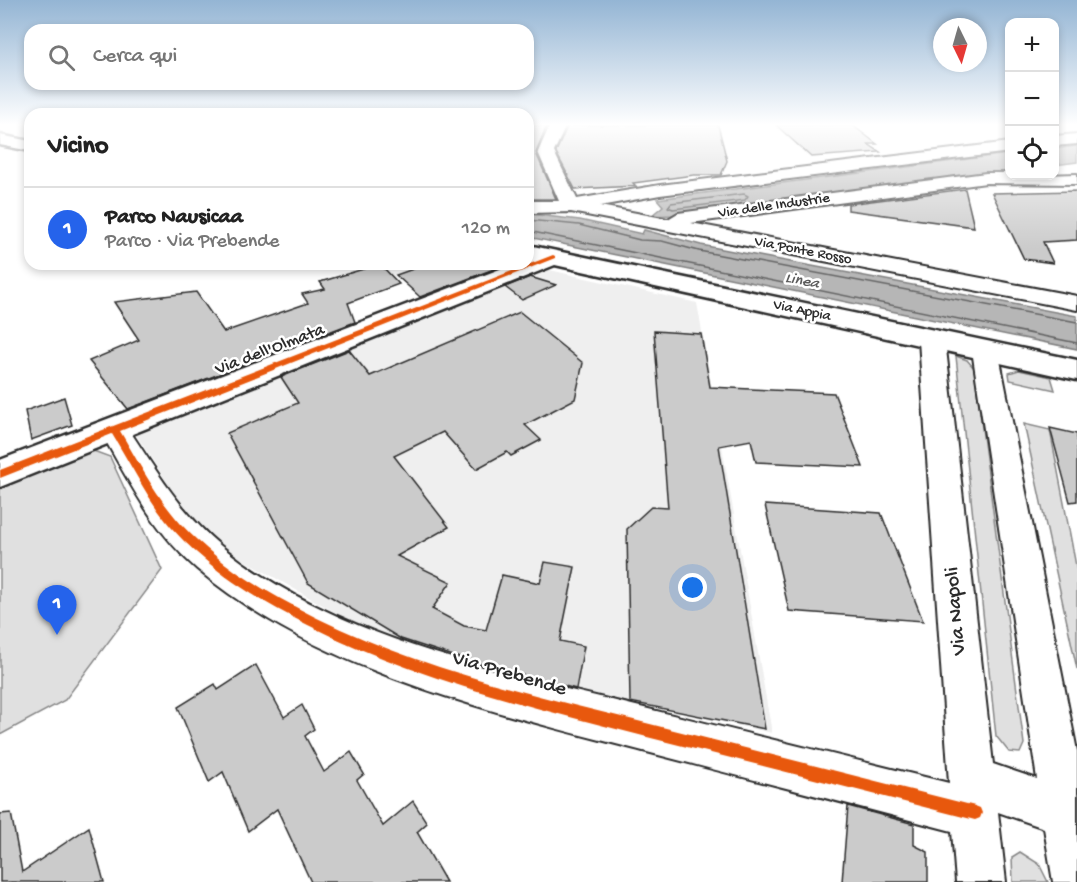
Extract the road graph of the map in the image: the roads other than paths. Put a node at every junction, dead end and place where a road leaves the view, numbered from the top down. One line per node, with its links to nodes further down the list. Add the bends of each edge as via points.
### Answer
1 (553, 166): 9 (street)
2 (855, 166): 9 (street, via 671,189)
3 (1076, 166): 4 (street)
4 (1059, 168)
5 (1005, 176): 6 (street)
6 (986, 178): 7 (street, Via delle Industrie); 10 (street, Via delle Industrie)
7 (1077, 179)
8 (534, 207): 9 (street, Via Ponte Rosso)
9 (575, 207): 10 (street, Via Ponte Rosso)
10 (646, 222): 13 (street, Via Ponte Rosso)
11 (540, 254): 14 (main road, Via Appia)
12 (501, 270): 17 (main road, Via dell'Olmata)
13 (1077, 303)
14 (932, 340): 15 (main road, Via Appia); 20 (street, Via Napoli)
15 (984, 350): 16 (main road, Via Appia); 19 (street)
16 (1077, 369)
17 (114, 429): 18 (main road, Via dell'Olmata); 20 (street, Via Prebende, via 166,512 202,551 261,592 351,639 436,673 508,695)
18 (0, 474)
19 (1066, 782): 20 (street, Via Prebende); 21 (street)
20 (974, 797): 22 (street, Via Napoli)
21 (1077, 879)
22 (981, 882)

